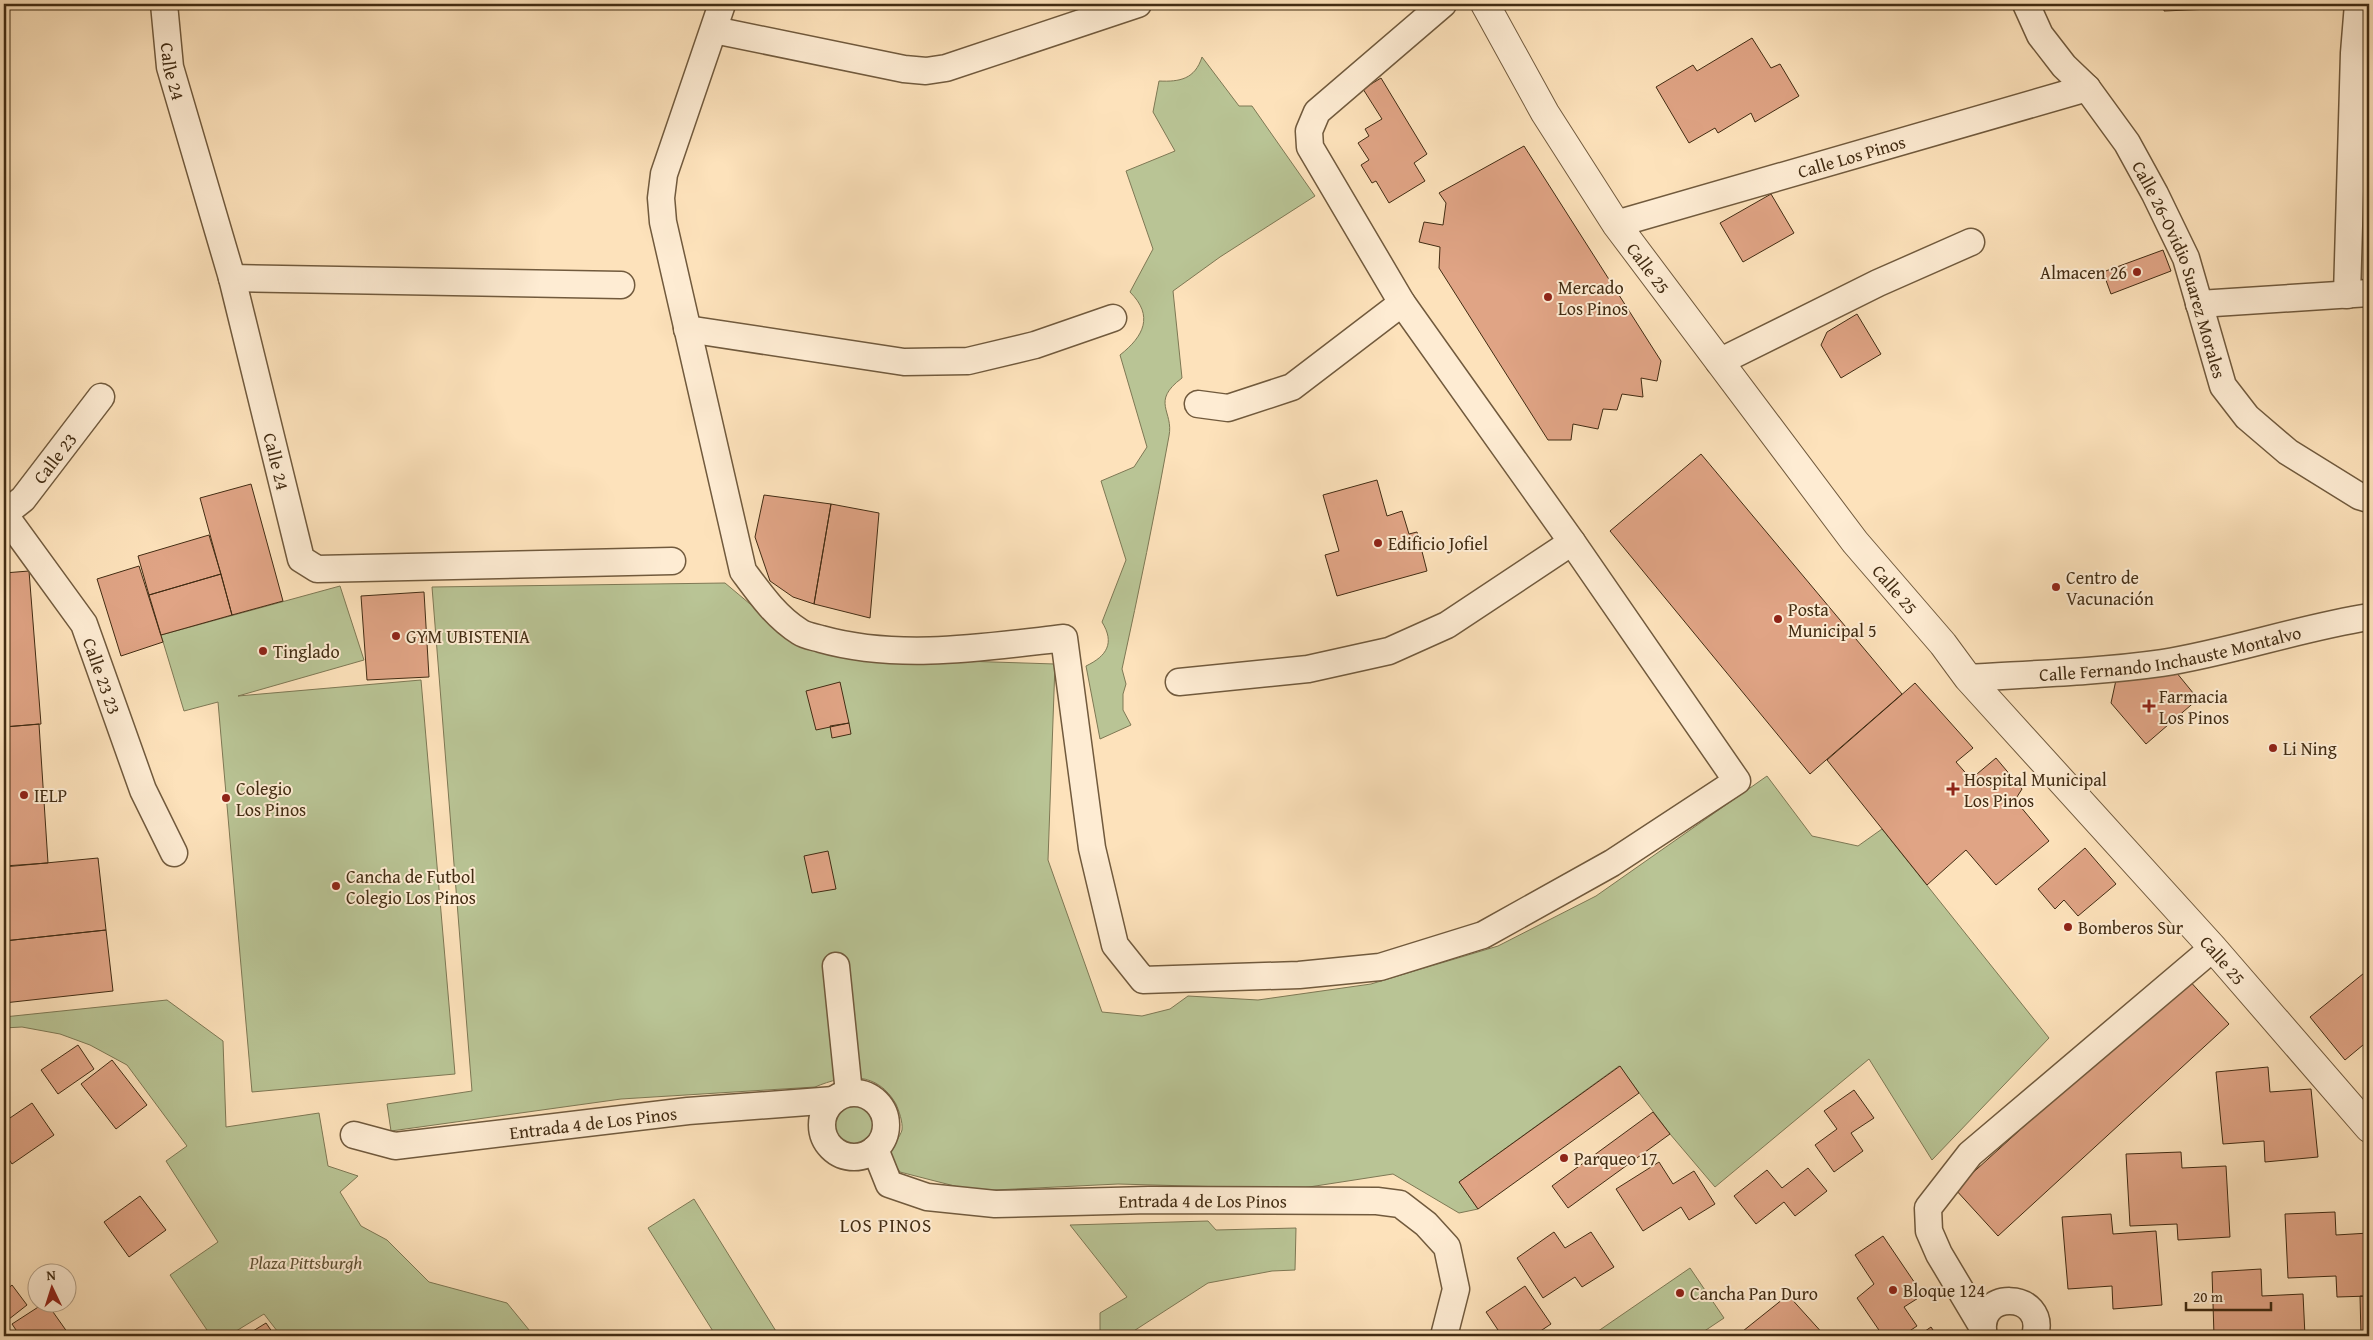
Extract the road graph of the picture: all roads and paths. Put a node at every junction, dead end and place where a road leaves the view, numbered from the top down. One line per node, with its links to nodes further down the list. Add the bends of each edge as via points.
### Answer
1 (164, 4): 11 (street, Calle 24, via 170,66)
2 (1138, 4): 7 (street, via 946,68 926,71 904,69)
3 (1444, 4): 14 (street, via 1316,112 1309,132 1310,147)
4 (1485, 4): 9 (street, Calle 25, via 1545,113)
5 (2026, 4): 8 (street, Calle 26-Ovidio Suarez Morales, via 2040,35 2064,66)
6 (2358, 4): 13 (street, via 2354,63)
7 (718, 16): 17 (street, via 664,174 661,198 663,222)
8 (2087, 88): 9 (street, Calle Los Pinos); 15 (street, Calle 26-Ovidio Suarez Morales, via 2127,143 2155,194 2186,258)
9 (1616, 224): 18 (street, Calle 25)
10 (1971, 242): 18 (street, via 1878,283)
11 (232, 278): 12 (street); 24 (street, Calle 24, via 302,559 317,569)
12 (621, 285)
13 (2358, 294): 15 (street)
14 (1402, 304): 20 (street, via 1292,387 1228,408); 23 (street)
15 (2199, 304): 21 (street, Calle 26-Ovidio Suarez Morales, via 2223,386 2247,417 2288,452)
16 (1113, 318): 17 (street, via 1035,345 968,361 904,362)
17 (687, 329): 23 (street, via 743,571 770,608 801,633 843,645 913,650 1064,638 1092,848 1115,945 1143,980 1300,975 1380,967 1482,935 1612,863 1737,781)
18 (1719, 362): 26 (street, Calle 25, via 1855,542)
19 (101, 397): 22 (street, Calle 23, via 23,499)
20 (1198, 404)
21 (2369, 499)
22 (4, 514): 28 (street, Calle 23 23, via 84,624 143,790)
23 (1572, 542): 27 (street, via 1447,625 1389,651 1308,670)
24 (672, 561)
25 (2369, 617): 26 (street, Calle Fernando Inchauste Montalvo, via 2324,624 2219,652 2161,663)
26 (1968, 678): 29 (street, Calle 25)
27 (1179, 682)
28 (174, 853)
29 (2213, 948): 32 (street, Calle 25); 35 (street, via 1970,1154 1928,1208 1929,1230 1938,1254)
30 (836, 966): 31 (street)
31 (842, 1096): 33 (street, Entrada 4 de Los Pinos, via 395,1146); 34 (street, via 860,1093 869,1096 884,1111 886,1132); 34 (street, via 827,1107 822,1122 829,1145 841,1154 856,1157)
32 (2369, 1128)
33 (354, 1135)
34 (875, 1149): 36 (street, Entrada 4 de Los Pinos, via 889,1184 927,1197 995,1204 1149,1200 1377,1201 1400,1204 1426,1224 1447,1247 1456,1289)
35 (1983, 1331): 37 (street, via 1988,1310 1995,1304 2011,1300 2027,1306 2032,1313 2036,1321)
36 (1444, 1336)
37 (2035, 1336)

